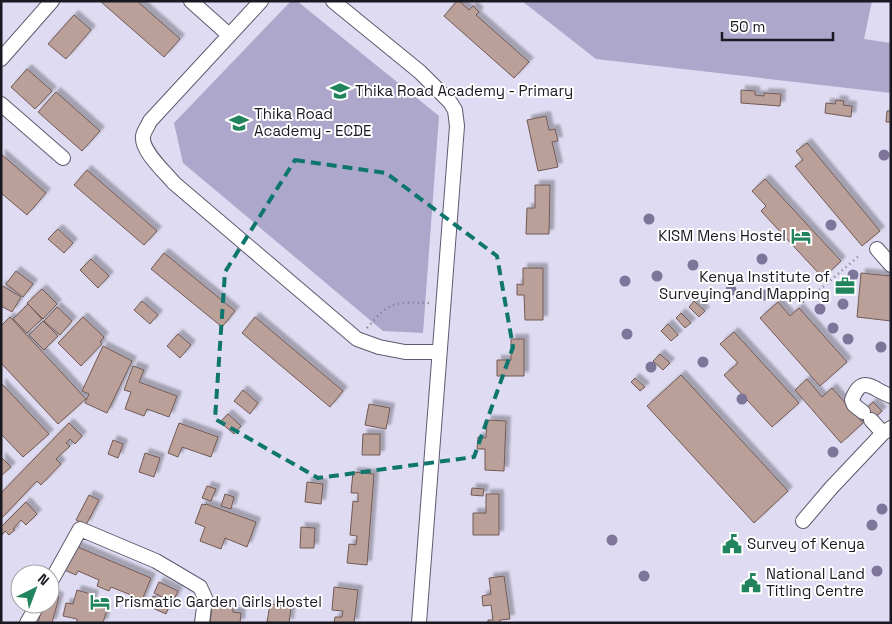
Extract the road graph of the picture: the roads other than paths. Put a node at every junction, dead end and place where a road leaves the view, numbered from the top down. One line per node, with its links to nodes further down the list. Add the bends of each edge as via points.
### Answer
1 (52, 1): 6 (street)
2 (191, 1): 5 (street)
3 (261, 1): 5 (street)
4 (333, 1): 11 (street, via 420,72 455,110 457,126)
5 (229, 35): 11 (street, via 150,121 143,137 150,156 174,183 357,339 404,352)
6 (1, 59)
7 (1, 104): 8 (street)
8 (63, 158)
9 (877, 249): 10 (street)
10 (891, 265)
11 (439, 352): 17 (street)
12 (891, 396): 13 (street, via 872,386 862,385 855,390 852,400)
13 (887, 430): 14 (street)
14 (803, 521)
15 (60, 565): 16 (street, via 80,529 156,561 200,587 205,598)
16 (202, 623)
17 (419, 623)

